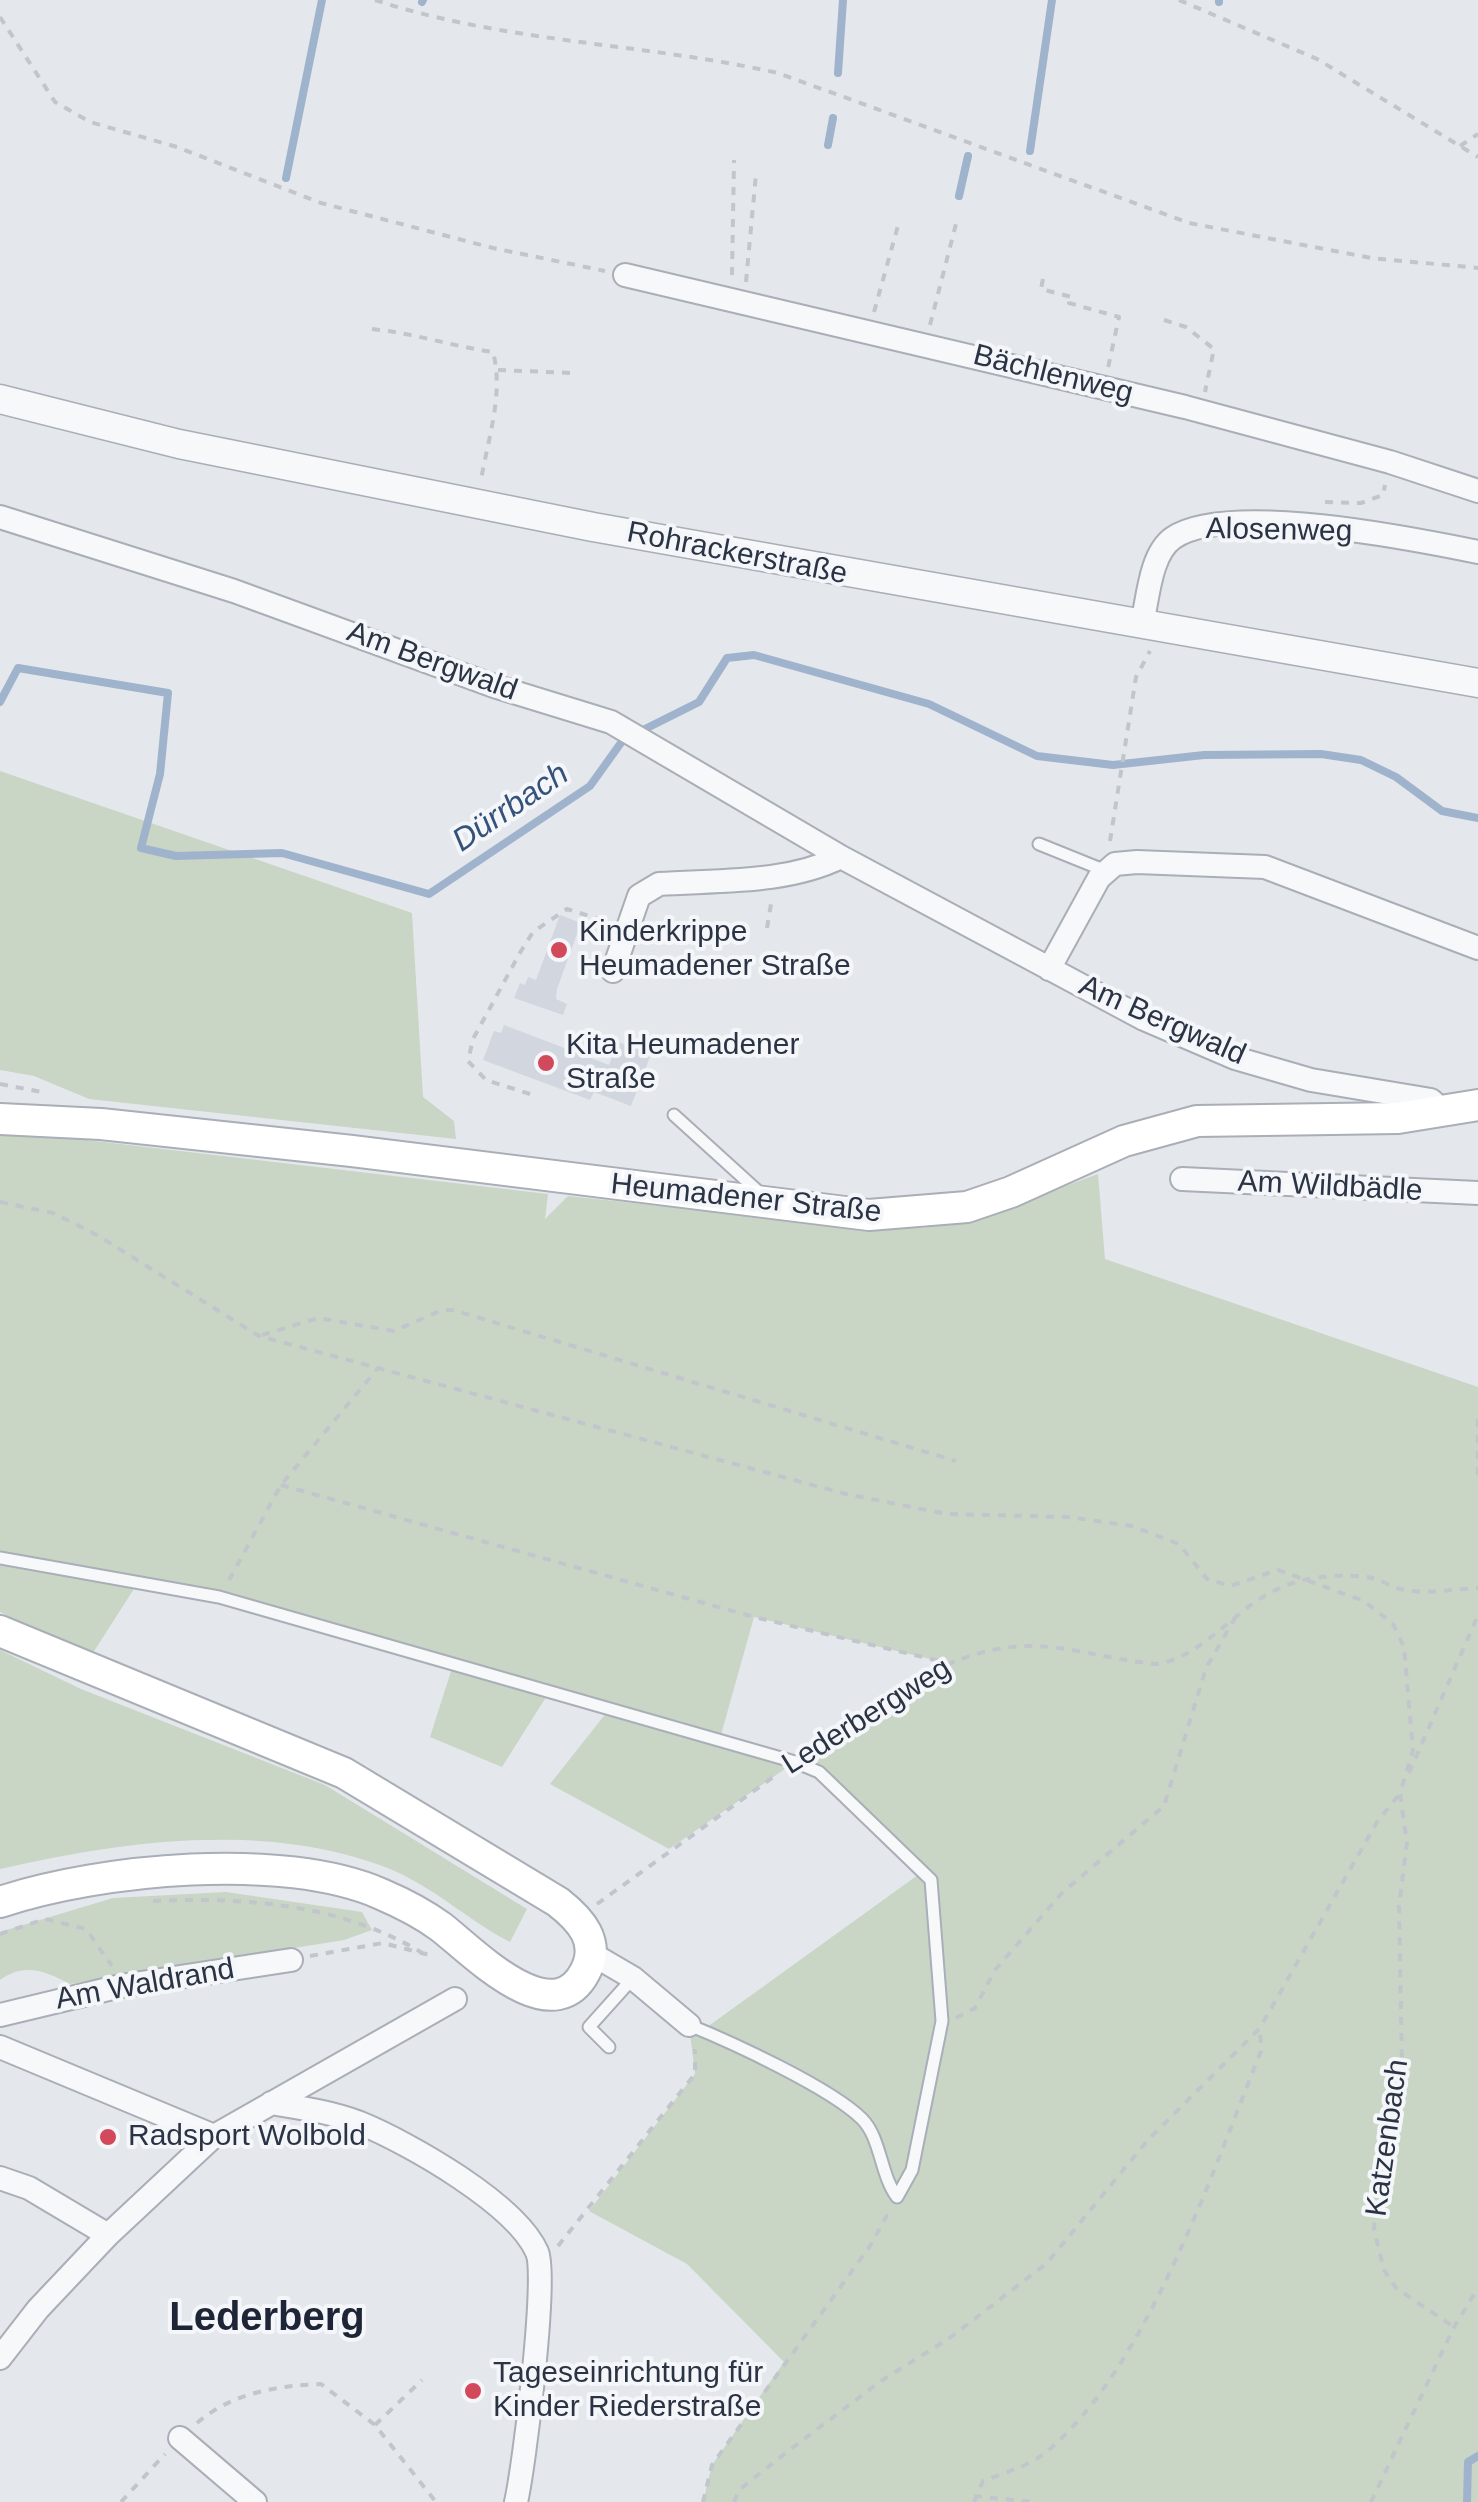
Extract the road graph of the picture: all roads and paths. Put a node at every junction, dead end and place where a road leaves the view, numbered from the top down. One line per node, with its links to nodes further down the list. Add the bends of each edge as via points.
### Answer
1 (375, 0): 11 (path, via 510,33 706,57 778,73 1203,226 1371,258)
2 (1179, 0): 5 (path, via 1317,59)
3 (0, 17): 12 (path, via 55,102 90,122 177,147 321,203)
4 (1478, 134): 5 (path)
5 (1460, 146): 6 (path)
6 (1478, 157)
7 (734, 160): 13 (path)
8 (756, 174): 15 (path)
9 (957, 220): 19 (path)
10 (899, 222): 18 (path)
11 (1478, 268)
12 (625, 275): 15 (street, Bächlenweg)
13 (732, 278)
14 (1043, 279): 22 (path, via 1041,289 1072,297 1069,303 1119,317)
15 (746, 302): 18 (street, Bächlenweg)
16 (1164, 320): 24 (path, via 1214,349)
17 (372, 329): 20 (path, via 493,352)
18 (868, 331): 19 (street, Bächlenweg)
19 (923, 344): 22 (street, Bächlenweg)
20 (498, 370): 21 (path); 28 (path)
21 (572, 373)
22 (1104, 387): 24 (street, Bächlenweg)
23 (0, 399): 28 (street, Rohrackerstraße, via 179,444)
24 (1200, 411): 26 (street, Bächlenweg)
25 (1387, 477): 27 (path, via 1384,495 1361,503)
26 (1478, 490)
27 (1326, 501)
28 (476, 504): 31 (street, Rohrackerstraße)
29 (0, 517): 34 (street, Am Bergwald, via 611,722)
30 (1478, 552): 31 (street, Alosenweg, via 1324,527 1195,528 1171,539 1158,556)
31 (1152, 626): 32 (street, Rohrackerstraße); 35 (path, via 1123,752)
32 (1478, 682)
33 (1039, 844): 35 (lane)
34 (841, 857): 36 (street, via 775,876 659,884 639,896); 38 (street, Am Bergwald)
35 (1111, 867): 37 (street, via 1265,867); 38 (street)
36 (627, 928): 39 (street); 40 (path, via 567,909 533,932 521,951 473,1039 468,1061 486,1080)
37 (1478, 948)
38 (1049, 968): 42 (street, Am Bergwald, via 1234,1058 1310,1080 1431,1100)
39 (613, 971)
40 (530, 1094)
41 (1478, 1105): 42 (main road, Heumadener Straße); 43 (street)
42 (1444, 1112): 49 (main road, Heumadener Straße, via 1197,1122 1124,1141 967,1207 913,1215)
43 (1478, 1114)
44 (674, 1115): 49 (lane)
45 (0, 1119): 49 (main road, Heumadener Straße, via 352,1151)
46 (1182, 1179): 47 (street, Am Wildbädle)
47 (1478, 1194)
48 (0, 1202): 50 (path, via 54,1213 97,1235)
49 (772, 1204)
50 (258, 1336): 51 (path); 53 (path, via 318,1318 394,1331 452,1310)
51 (379, 1367): 55 (path); 57 (path, via 846,1494 947,1514 1068,1516 1132,1526 1179,1544 1207,1579 1230,1586 1278,1570)
52 (1478, 1419): 54 (path)
53 (956, 1461)
54 (1478, 1475)
55 (281, 1485): 59 (path); 63 (path, via 754,1617)
56 (0, 1558): 59 (lane)
57 (1305, 1580): 58 (path, Lederbergweg, via 1373,1578 1404,1591); 60 (path, Lederbergweg); 65 (path, via 1364,1602 1392,1624 1404,1647 1413,1751)
58 (1478, 1588)
59 (219, 1597): 64 (lane)
60 (1242, 1608): 63 (path, Lederbergweg, via 1174,1661 1138,1663 1028,1646); 80 (path, via 1206,1668 1164,1806 1062,1893 995,1970 975,2008)
61 (1478, 1615): 65 (path)
62 (0, 1631): 73 (main road, via 344,1774 558,1902 586,1928)
63 (944, 1662): 64 (path, Lederbergweg)
64 (794, 1762): 66 (path, Lederbergweg); 80 (lane, via 819,1772 932,1880)
65 (1400, 1794): 82 (path, via 1377,1822); 92 (path, Katzenbach, via 1407,1843 1399,1906 1402,2064 1374,2230 1380,2260 1396,2288)
66 (620, 1884)
67 (0, 1902): 73 (main road, via 160,1871 280,1873 336,1880 413,1909 517,1987 545,1994 568,1989 584,1976)
68 (136, 1902): 72 (path, via 292,1906 359,1919)
69 (62, 1916): 70 (path)
70 (45, 1919): 71 (path); 77 (path, via 86,1928)
71 (0, 1934)
72 (424, 1954): 74 (path); 75 (path, via 383,1943)
73 (592, 1954): 76 (street)
74 (442, 1958)
75 (291, 1960): 77 (street, Am Waldrand)
76 (633, 1978): 81 (street); 84 (lane, via 589,2027)
77 (121, 1986): 79 (street, Am Waldrand)
78 (455, 1999): 85 (street)
79 (0, 2016)
80 (942, 2022): 88 (lane, via 912,2170)
81 (689, 2024): 88 (lane, via 864,2120); 90 (path, via 695,2074 564,2242)
82 (1260, 2028): 97 (path, via 1260,2051 1201,2197 1114,2372 1042,2456 983,2481); 103 (path, via 1147,2141 1047,2263 787,2452 739,2490)
83 (0, 2047): 86 (street)
84 (609, 2047)
85 (271, 2103): 86 (street); 90 (street, via 362,2124 419,2154 480,2193 527,2234)
86 (214, 2136): 89 (street)
87 (0, 2178): 89 (street)
88 (897, 2196): 102 (path, via 870,2246 712,2466)
89 (108, 2234): 93 (street)
90 (540, 2256): 101 (street)
91 (1478, 2288): 92 (path)
92 (1454, 2327): 105 (path)
93 (0, 2358)
94 (422, 2380): 95 (path)
95 (376, 2425): 96 (path, via 320,2384 297,2385 218,2404); 100 (path)
96 (180, 2438): 98 (path); 99 (street)
97 (974, 2499): 104 (path)
98 (121, 2502)
99 (255, 2502)
100 (436, 2502)
101 (516, 2502)
102 (702, 2502)
103 (734, 2502)
104 (1032, 2502)
105 (1371, 2502)

